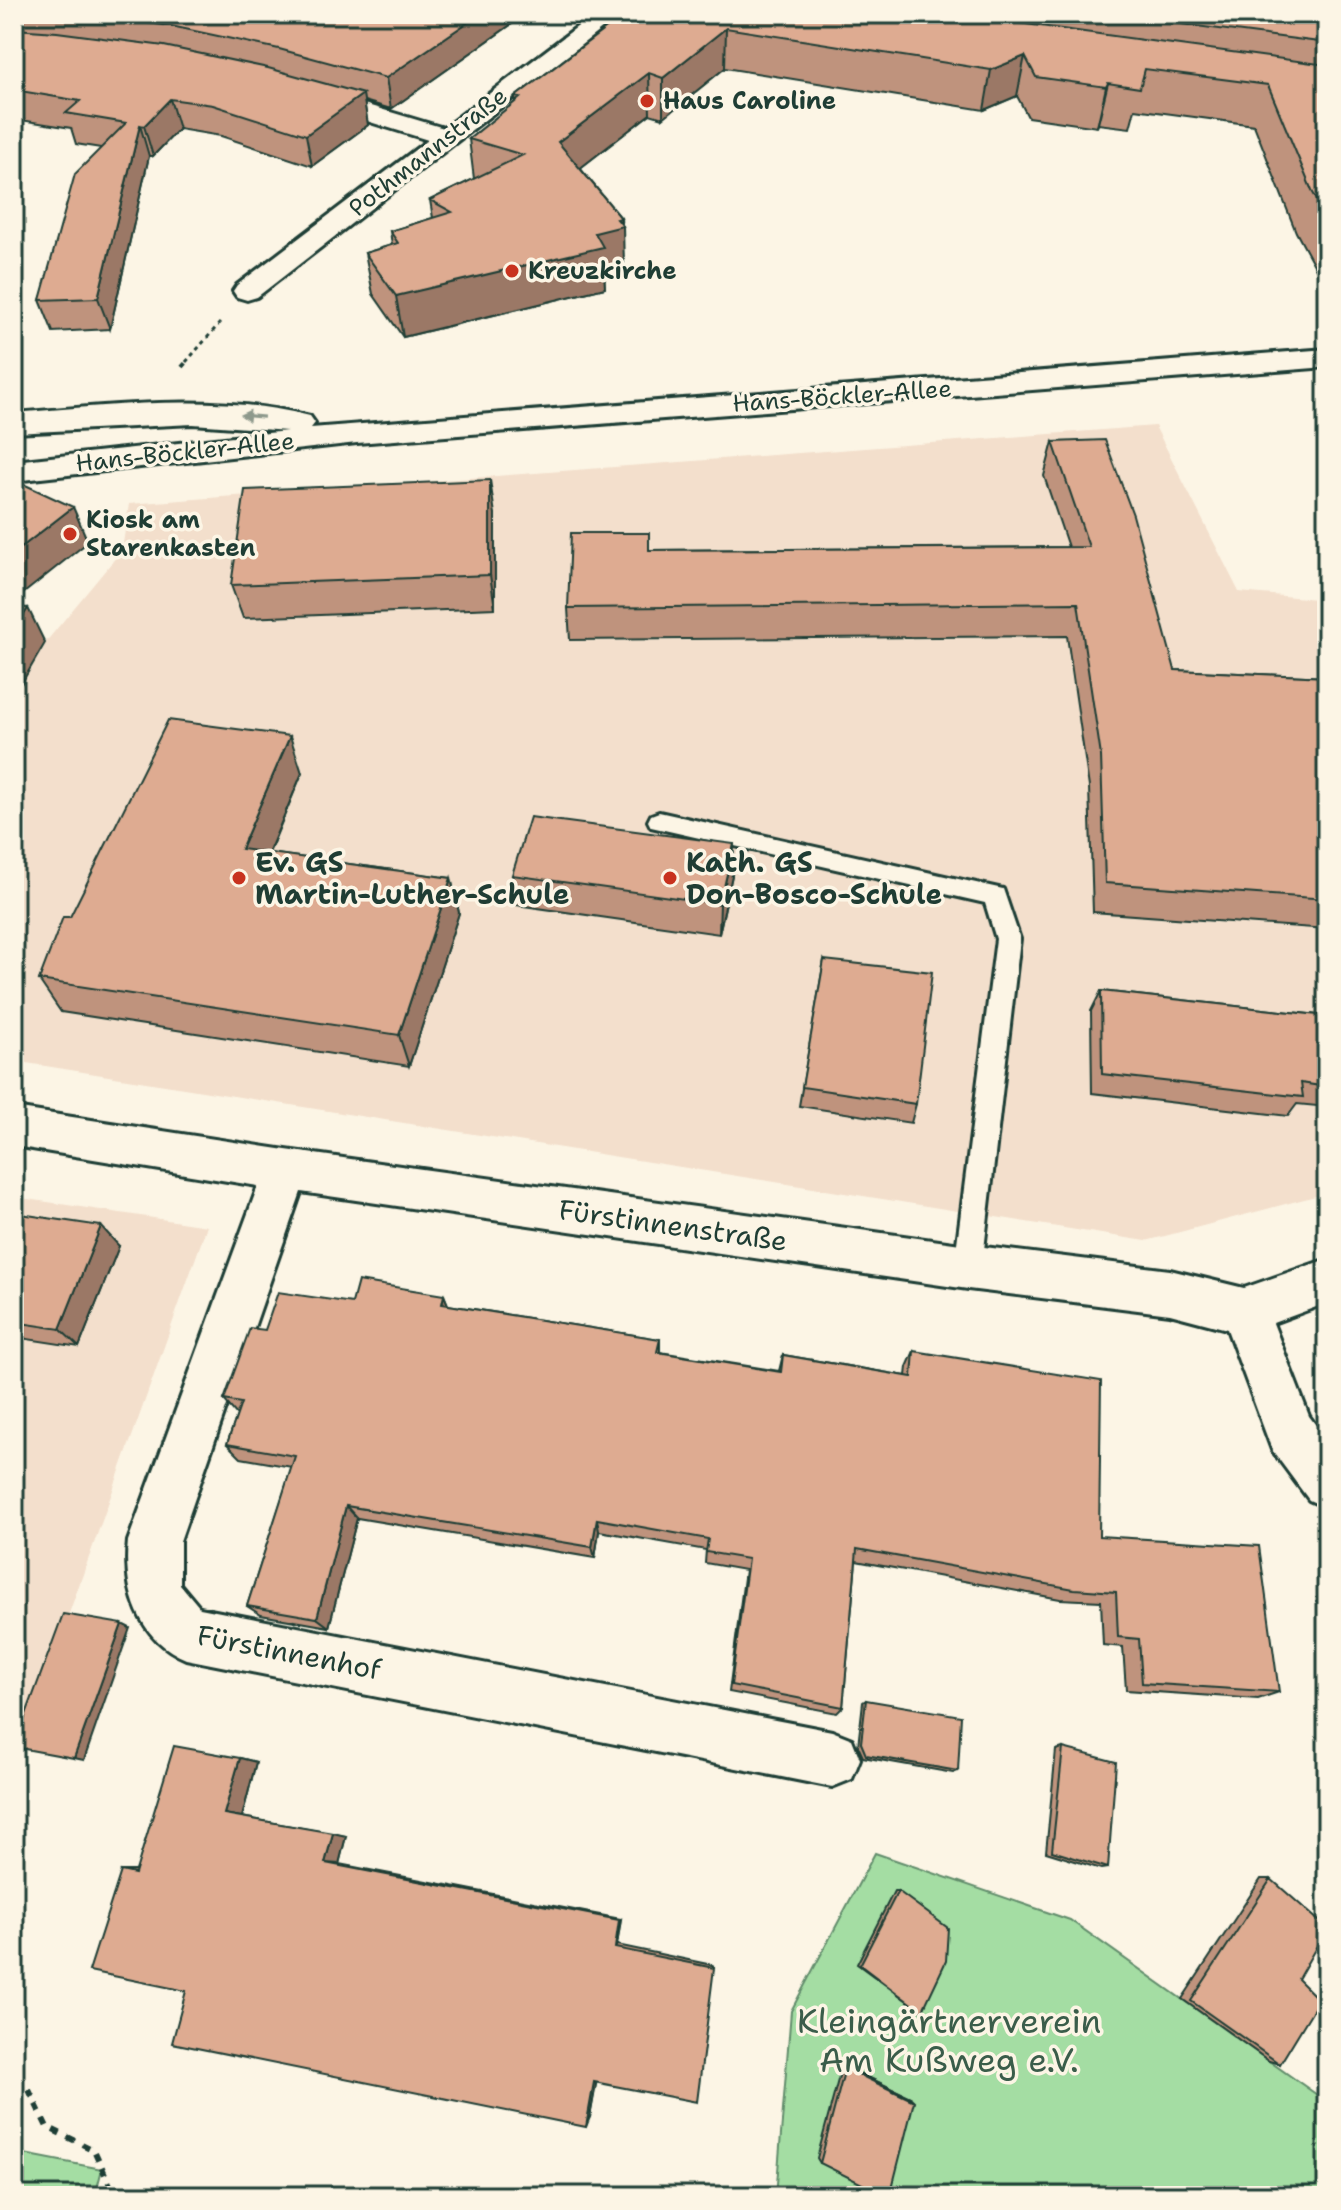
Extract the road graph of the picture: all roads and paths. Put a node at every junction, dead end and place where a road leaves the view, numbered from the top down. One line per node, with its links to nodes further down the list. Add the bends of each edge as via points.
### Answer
1 (609, 14): 3 (street, Pothmannstraße)
2 (292, 91): 3 (street)
3 (446, 137): 4 (street, Pothmannstraße)
4 (247, 291): 6 (path)
5 (1327, 358): 9 (street, Hans-Böckler-Allee)
6 (142, 413): 7 (street, Hans-Böckler-Allee); 9 (street, Hans-Böckler-Allee, one-way to 6, via 255,416)
7 (72, 419): 8 (street, Hans-Böckler-Allee); 10 (street)
8 (14, 423)
9 (357, 433): 10 (street, Hans-Böckler-Allee)
10 (65, 466): 11 (street, Hans-Böckler-Allee)
11 (14, 471)
12 (659, 821): 15 (lane, via 995,896 1008,939)
13 (14, 1127): 14 (street, Fürstinnenstraße)
14 (286, 1170): 15 (street, Fürstinnenstraße); 19 (street, Fürstinnenhof, via 154,1541 150,1579 163,1609 186,1632)
15 (968, 1267): 17 (street, Fürstinnenstraße, via 1170,1292)
16 (1327, 1281): 17 (street)
17 (1244, 1311): 18 (street, via 1290,1432)
18 (1327, 1482)
19 (832, 1759)
20 (29, 2090): 21 (path, via 47,2127 94,2150)
21 (115, 2196)

